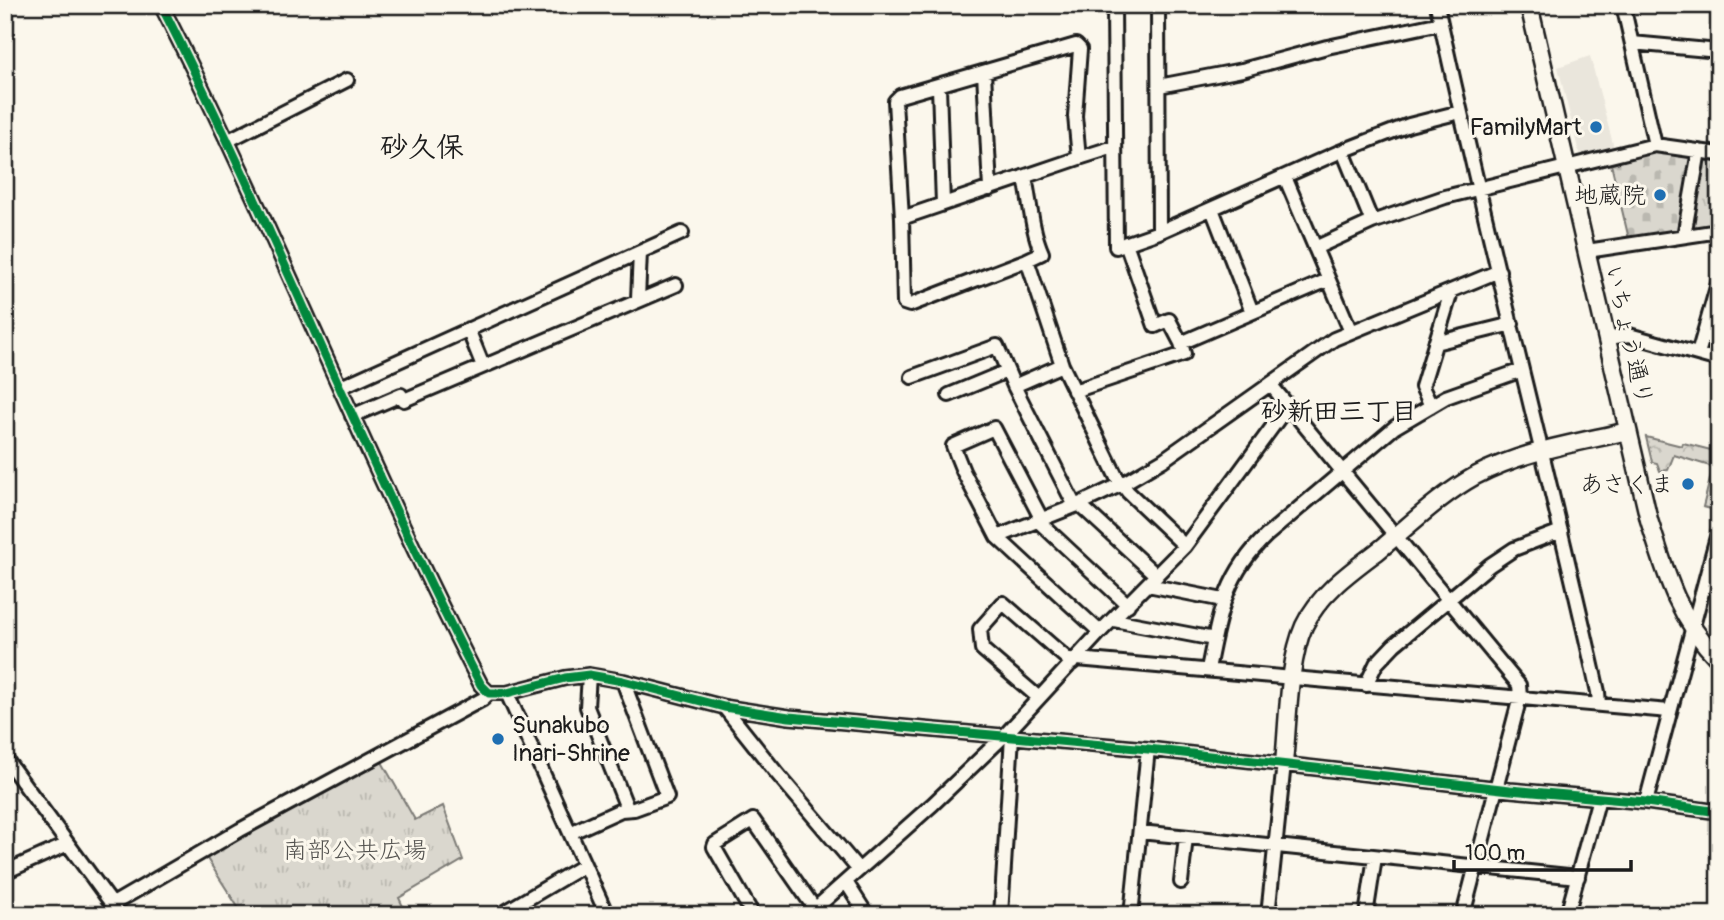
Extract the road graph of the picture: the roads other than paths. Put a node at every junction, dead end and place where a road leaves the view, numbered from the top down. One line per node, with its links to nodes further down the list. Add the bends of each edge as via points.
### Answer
1 (161, 5): 15 (street)
2 (1114, 5): 17 (street)
3 (1158, 5): 12 (street)
4 (1437, 5): 7 (street)
5 (1529, 5): 22 (street, いちょう通り)
6 (1623, 5): 8 (street)
7 (1441, 23): 12 (street); 14 (street)
8 (1632, 43): 9 (street); 16 (street)
9 (1719, 51)
10 (984, 72): 13 (street); 21 (street, via 1076,45 1080,49 1075,116); 25 (street)
11 (347, 79): 15 (street)
12 (1158, 86): 32 (street)
13 (939, 87): 27 (street); 29 (street, via 895,101)
14 (1460, 112): 18 (street, via 1409,125); 26 (street)
15 (227, 141): 62 (street)
16 (1655, 145): 19 (street); 22 (street)
17 (1114, 147): 21 (street); 35 (street, via 1116,247)
18 (1343, 151): 24 (street); 30 (street)
19 (1699, 151): 20 (street); 34 (street)
20 (1719, 154)
21 (1079, 158): 23 (street)
22 (1567, 167): 26 (street); 37 (street, いちょう通り)
23 (1025, 177): 25 (street); 39 (street, via 1035,238 1042,253)
24 (1285, 177): 28 (street); 36 (street)
25 (990, 189): 27 (street)
26 (1479, 189): 30 (street); 40 (street)
27 (943, 204): 29 (street)
28 (1212, 209): 32 (street); 46 (street)
29 (902, 218): 39 (street, via 904,303)
30 (1372, 222): 36 (street)
31 (1719, 231): 34 (street)
32 (1159, 232): 35 (street)
33 (682, 233): 38 (street)
34 (1684, 236): 37 (street)
35 (1126, 243): 51 (street, via 1155,326 1169,320)
36 (1315, 248): 41 (street)
37 (1587, 251): 50 (street, いちょう通り)
38 (640, 252): 45 (street); 48 (street)
39 (1027, 260): 55 (street)
40 (1499, 271): 44 (street); 47 (street)
41 (1328, 280): 46 (street); 49 (street)
42 (1719, 280): 53 (street)
43 (676, 285): 45 (street)
44 (1451, 292): 49 (street); 52 (street)
45 (638, 299): 56 (street)
46 (1252, 312): 51 (street)
47 (1512, 324): 52 (street); 57 (street)
48 (468, 329): 56 (street); 62 (street)
49 (1350, 332): 60 (street)
50 (1608, 338): 53 (street, via 1629,335); 68 (street, いちょう通り)
51 (1181, 343): 63 (street, via 1184,354)
52 (1435, 343): 65 (street, via 1422,387)
53 (1698, 354): 54 (street)
54 (1719, 360)
55 (1062, 365): 61 (street); 63 (street)
56 (483, 366): 67 (street, via 404,400 401,395)
57 (1522, 370): 65 (street); 69 (street)
58 (1007, 371): 59 (street, via 998,346); 61 (street); 64 (street)
59 (912, 377)
60 (1270, 384): 66 (street); 71 (street)
61 (1014, 386): 72 (street)
62 (341, 387): 67 (street)
63 (1074, 391): 71 (street)
64 (949, 395)
65 (1431, 405): 70 (street, via 1395,427)
66 (1287, 407): 70 (street); 78 (street)
67 (352, 416): 94 (street, via 459,643)
68 (1628, 431): 69 (street); 84 (street, いちょう通り, via 1663,565)
69 (1540, 452): 75 (street); 76 (street, via 1475,476)
70 (1342, 472): 76 (street); 80 (street, via 1259,543)
71 (1122, 484): 72 (street); 78 (street)
72 (1077, 505): 73 (street); 79 (street)
73 (1039, 519): 77 (street); 77 (street, via 994,428 953,446); 82 (street)
74 (1719, 529): 84 (street)
75 (1561, 531): 81 (street, via 1503,555); 98 (street)
76 (1396, 536): 81 (street); 91 (street, via 1320,600 1299,639)
77 (997, 537): 85 (street)
78 (1185, 546): 79 (street)
79 (1152, 580): 80 (street); 82 (street)
80 (1223, 600): 86 (street)
81 (1448, 600): 93 (street, via 1386,653); 96 (street, via 1519,685)
82 (1128, 605): 83 (street)
83 (1114, 620): 85 (street); 86 (street)
84 (1691, 628): 87 (street, いちょう通り); 100 (street)
85 (1100, 632): 88 (street)
86 (1214, 639): 89 (street)
87 (1719, 660)
88 (1074, 661): 89 (street); 97 (street); 97 (street, via 1003,603 980,629 982,649)
89 (1208, 669): 91 (street)
90 (589, 675): 92 (street); 95 (street); 108 (street, via 589,713)
91 (1293, 679): 93 (street); 104 (street)
92 (623, 681): 99 (street); 108 (street, via 667,795)
93 (1366, 685): 96 (street)
94 (489, 693): 95 (street); 123 (street, via 264,816)
95 (507, 693): 111 (street)
96 (1520, 697): 98 (street); 105 (street)
97 (1039, 698): 101 (street)
98 (1599, 704): 100 (street)
99 (724, 707): 101 (street, via 789,717); 118 (street)
100 (1669, 711): 107 (street)
101 (1009, 735): 102 (street); 118 (street); 129 (street)
102 (1148, 749): 104 (street); 110 (street)
103 (5, 758): 113 (street)
104 (1284, 763): 105 (street); 114 (street)
105 (1496, 788): 106 (street); 117 (street)
106 (1599, 798): 107 (street); 120 (street)
107 (1646, 802): 109 (street)
108 (627, 808): 111 (street)
109 (1719, 812)
110 (1140, 832): 112 (street); 130 (street)
111 (570, 833): 116 (street)
112 (1186, 837): 114 (street); 122 (street)
113 (68, 844): 119 (street); 123 (street)
114 (1276, 846): 115 (street); 131 (street)
115 (1375, 857): 117 (street); 132 (street)
116 (583, 866): 125 (street); 126 (street)
117 (1476, 866): 120 (street); 133 (street)
118 (859, 870): 121 (street)
119 (5, 872)
120 (1578, 877): 134 (street)
121 (846, 882): 124 (street); 128 (street)
122 (1181, 882)
123 (117, 909)
124 (811, 912): 127 (street, via 753,820 714,847)
125 (500, 915)
126 (607, 915)
127 (753, 915)
128 (867, 915)
129 (1001, 915)
130 (1131, 915)
131 (1268, 915)
132 (1366, 915)
133 (1463, 915)
134 (1567, 915)

